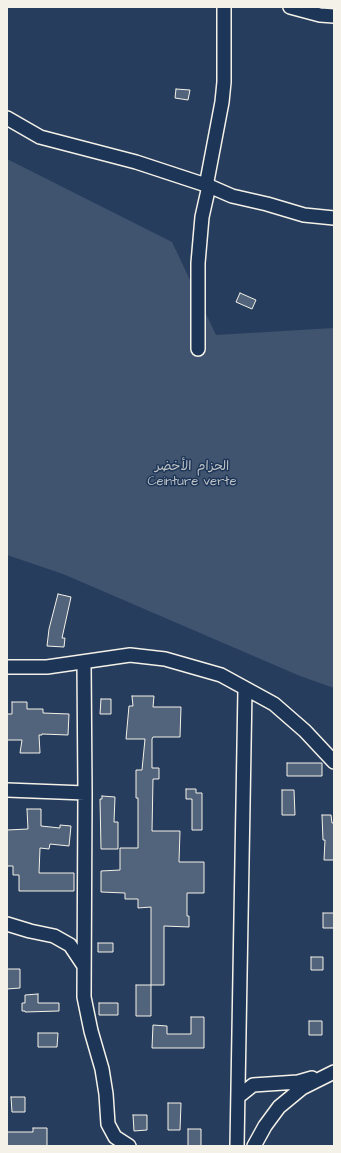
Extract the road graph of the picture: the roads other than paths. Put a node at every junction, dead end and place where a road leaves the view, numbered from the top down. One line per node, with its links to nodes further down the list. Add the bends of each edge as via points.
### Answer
1 (224, 7): 5 (street, via 224,82 207,181)
2 (290, 7): 3 (street)
3 (334, 16)
4 (7, 118): 5 (street, via 40,137 136,162)
5 (209, 186): 6 (street, via 232,196 304,215); 7 (street, via 202,217 198,263)
6 (334, 218)
7 (198, 349)
8 (84, 662): 9 (street, via 47,667); 10 (street, via 130,655 165,659 221,675); 13 (street)
9 (7, 667)
10 (245, 689): 11 (street, via 274,704 305,731); 17 (street)
11 (334, 762)
12 (7, 790): 13 (street)
13 (85, 793): 15 (street)
14 (7, 924): 15 (street, via 54,936 70,945)
15 (84, 966): 18 (street, via 84,997 90,1031 102,1069 108,1124 115,1137)
16 (334, 1072): 17 (street, via 298,1082 253,1086); 20 (street, via 302,1088 279,1107)
17 (238, 1097): 19 (street)
18 (130, 1146)
19 (237, 1146)
20 (254, 1146)

